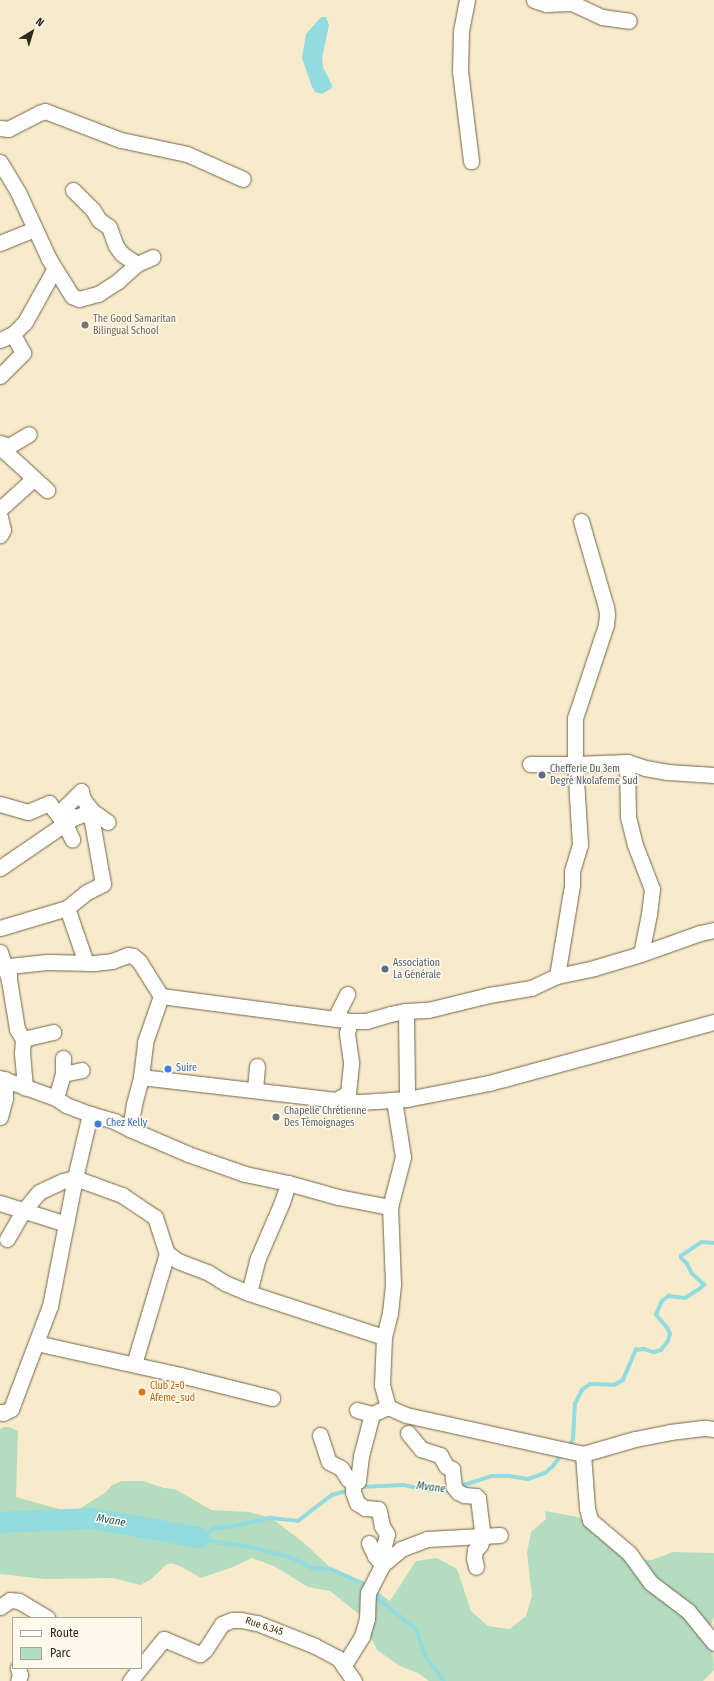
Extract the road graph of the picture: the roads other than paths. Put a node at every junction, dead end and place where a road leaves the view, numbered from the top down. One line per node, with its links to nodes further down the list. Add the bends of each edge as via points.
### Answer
1 (466, 0): 5 (street, via 461,31 460,71)
2 (534, 0): 3 (street, via 546,4 572,3 602,17)
3 (629, 21)
4 (3, 130): 7 (street, via 45,111 121,140 187,154)
5 (471, 161)
6 (0, 162): 9 (street, via 18,192)
7 (244, 180)
8 (73, 190): 12 (street, via 93,210 99,220 109,227 122,254)
9 (34, 229): 10 (street); 13 (street)
10 (0, 243)
11 (153, 257): 12 (street)
12 (136, 264): 13 (street, via 118,281 98,294 79,299 72,296)
13 (54, 270): 14 (street, via 25,322)
14 (7, 337): 15 (street, via 23,353)
15 (0, 376)
16 (29, 434): 17 (street, via 9,446)
17 (0, 443)
18 (0, 447): 19 (street)
19 (32, 477): 20 (street); 21 (street, via 28,484)
20 (47, 490)
21 (0, 508)
22 (0, 517): 24 (street, via 3,530)
23 (581, 521): 27 (street, via 607,614 606,625 575,718)
24 (0, 535)
25 (627, 762): 27 (street); 28 (street, via 668,772); 39 (street, via 628,816 635,845 652,888)
26 (530, 764): 27 (street)
27 (575, 764): 41 (street, via 580,845 572,871)
28 (714, 775)
29 (0, 804): 31 (street, via 28,812 49,803)
30 (92, 811): 31 (street); 31 (street, via 80,791 64,808); 32 (street); 35 (street, via 103,884 87,892)
31 (69, 821): 33 (street); 34 (street)
32 (108, 822)
33 (72, 839)
34 (0, 868)
35 (67, 908): 36 (street); 40 (street)
36 (0, 928)
37 (714, 930): 39 (street)
38 (0, 952): 42 (street)
39 (640, 954): 41 (street)
40 (86, 963): 42 (street, via 47,962 9,966); 44 (street, via 133,956 139,961)
41 (558, 976): 45 (street, via 530,988 428,1010)
42 (9, 980): 50 (street, via 17,1029)
43 (347, 994): 46 (street)
44 (161, 996): 46 (street); 55 (street, via 145,1042)
45 (406, 1011): 47 (street, via 370,1021); 60 (street)
46 (335, 1018): 47 (street)
47 (350, 1021): 61 (street, via 347,1033 351,1062 348,1093)
48 (714, 1022): 60 (street, via 489,1083)
49 (53, 1032): 50 (street)
50 (23, 1039): 57 (street)
51 (63, 1058): 54 (street)
52 (257, 1066): 58 (street)
53 (82, 1070): 54 (street)
54 (63, 1074): 59 (street)
55 (141, 1077): 58 (street); 64 (street)
56 (2, 1078): 57 (street); 63 (street, via 5,1098)
57 (26, 1088): 59 (street)
58 (254, 1089): 61 (street)
59 (56, 1098): 62 (street, via 66,1105)
60 (400, 1099): 61 (street, via 361,1102); 68 (street, via 403,1157)
61 (336, 1100)
62 (90, 1114): 64 (street); 65 (street)
63 (0, 1117)
64 (130, 1129): 66 (street, via 188,1154 245,1174)
65 (75, 1178): 69 (street, via 39,1192); 70 (street); 72 (street, via 122,1195 155,1217)
66 (288, 1183): 68 (street, via 338,1197); 73 (street, via 258,1258)
67 (0, 1203): 69 (street)
68 (390, 1207): 74 (street, via 393,1284)
69 (24, 1210): 70 (street); 71 (street)
70 (66, 1224): 75 (street, via 50,1306)
71 (7, 1239)
72 (167, 1253): 73 (street, via 178,1261); 76 (street)
73 (249, 1293): 74 (street)
74 (384, 1337): 78 (street, via 382,1385)
75 (36, 1343): 76 (street); 79 (street, via 11,1409)
76 (134, 1364): 77 (street)
77 (272, 1398)
78 (388, 1407): 83 (street, via 414,1416); 84 (street, via 365,1412 358,1480)
79 (0, 1412)
80 (714, 1429): 83 (street, via 670,1432)
81 (408, 1434): 86 (street, via 421,1449 440,1456 446,1466 452,1469 454,1487 458,1492 464,1496 476,1496)
82 (320, 1435): 84 (street, via 329,1462 341,1468)
83 (583, 1454): 92 (street, via 586,1508 590,1520 628,1552 651,1583 688,1611)
84 (353, 1482): 88 (street, via 357,1503 365,1508 378,1509 387,1534)
85 (500, 1535): 86 (street)
86 (483, 1536): 88 (street, via 427,1539 401,1549); 89 (street, via 480,1545 474,1550)
87 (369, 1543): 88 (street)
88 (381, 1564): 93 (street, via 368,1593 367,1620 362,1636)
89 (476, 1567)
90 (0, 1607): 91 (street, via 10,1600 19,1601)
91 (39, 1616)
92 (714, 1644)
93 (344, 1665): 94 (street, Rue 6.345, via 338,1658 315,1646 257,1623 232,1620 222,1624 200,1654 164,1639); 99 (street, Rue 6.345)
94 (142, 1666)
95 (18, 1669): 97 (street)
96 (139, 1669): 98 (street, Rue 6.345)
97 (18, 1681)
98 (130, 1681)
99 (354, 1681)

